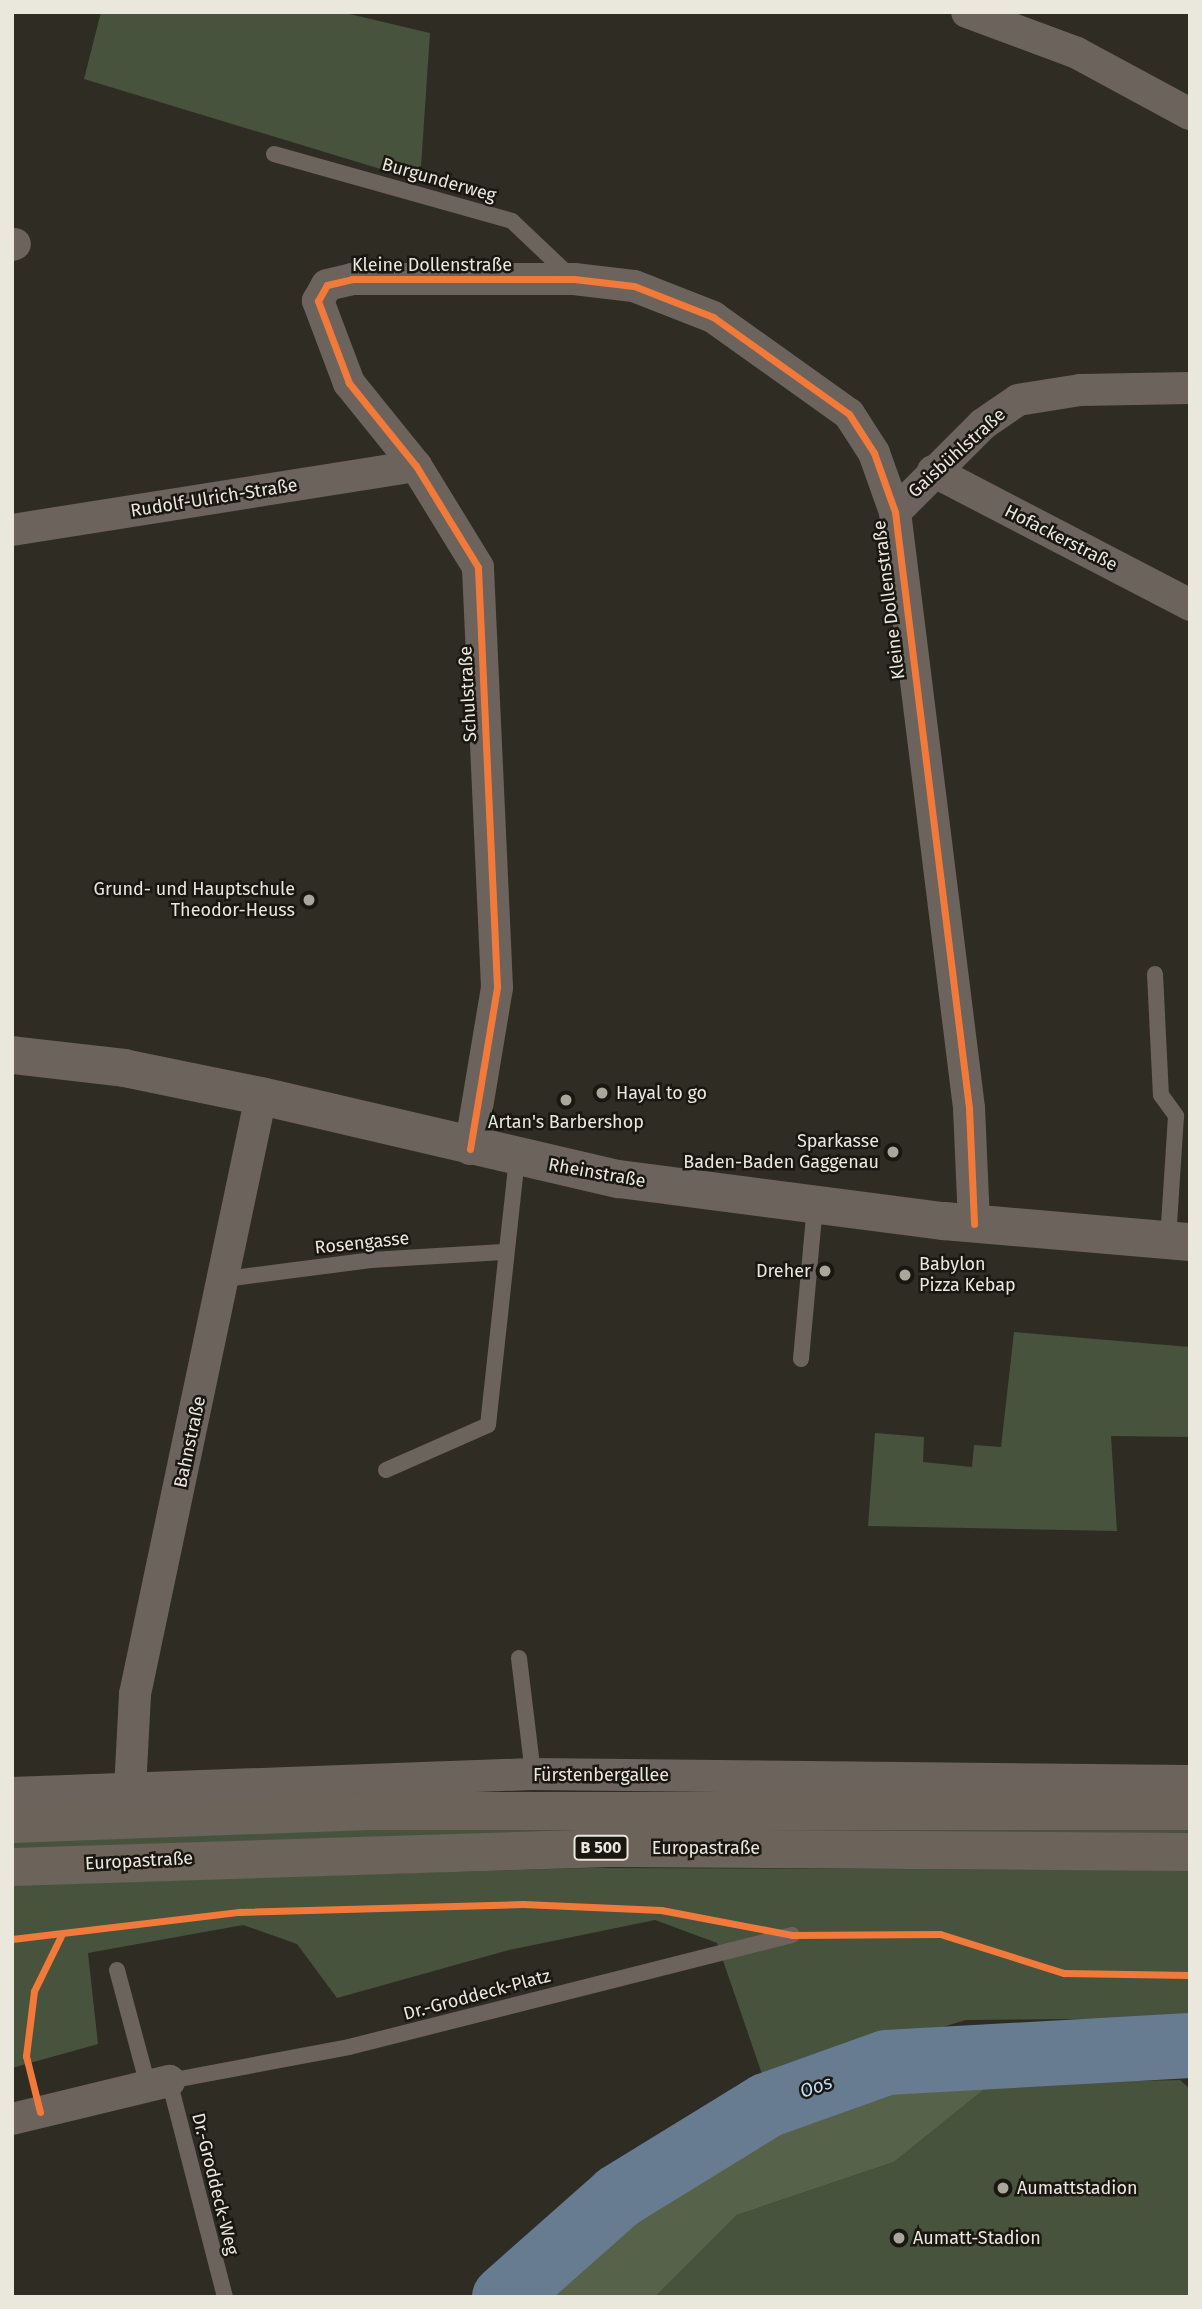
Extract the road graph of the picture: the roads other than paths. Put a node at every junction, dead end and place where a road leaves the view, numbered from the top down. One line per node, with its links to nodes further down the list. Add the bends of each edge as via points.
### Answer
1 (967, 12): 2 (street, via 1077,52)
2 (1190, 114)
3 (274, 154): 4 (lane, Burgunderweg, via 512,221)
4 (574, 279): 5 (street, Kleine Dollenstraße, via 352,279); 9 (street, Kleine Dollenstraße, via 634,286 702,313 788,364 849,414 874,453)
5 (327, 285): 7 (street, Schulstraße, via 318,301 321,318 349,383)
6 (1190, 388): 8 (street, Gaisbühlstraße, via 1080,390 1018,400)
7 (416, 467): 10 (street, Rudolf-Ulrich-Straße); 15 (street, Schulstraße, via 478,567 497,987)
8 (933, 471): 9 (street, Gaisbühlstraße); 11 (street, Hofackerstraße)
9 (895, 512): 18 (street, Kleine Dollenstraße, via 969,1108)
10 (12, 530)
11 (1190, 605)
12 (1154, 974): 19 (lane, via 1161,1095 1176,1116)
13 (12, 1055): 14 (street, Rheinstraße, via 124,1068)
14 (261, 1096): 15 (street, Rheinstraße); 21 (street, Bahnstraße)
15 (470, 1149): 16 (street, Rheinstraße)
16 (517, 1158): 17 (street, Rheinstraße, via 619,1179); 20 (lane)
17 (815, 1204): 18 (street, Rheinstraße); 22 (lane)
18 (974, 1224): 19 (street, Rheinstraße)
19 (1179, 1242)
20 (503, 1252): 21 (lane, Rosengasse, via 371,1260); 23 (lane, via 488,1425)
21 (225, 1279): 27 (street, Bahnstraße, via 135,1694)
22 (801, 1359)
23 (386, 1470)
24 (519, 1658): 25 (lane)
25 (533, 1774): 26 (street, Fürstenbergallee); 27 (street, Fürstenbergallee)
26 (1190, 1781)
27 (130, 1790): 28 (street, Fürstenbergallee)
28 (12, 1793)
29 (1190, 1811): 30 (main road, B 500, via 363,1811)
30 (12, 1825)
31 (1190, 1852): 32 (main road, Europastraße / B 500, via 611,1848)
32 (12, 1867)
33 (792, 1935): 35 (lane, Dr.-Groddeck-Platz, via 349,2048)
34 (117, 1970): 35 (lane, Dr.-Groddeck-Weg)
35 (159, 2084): 36 (street); 37 (lane, Dr.-Groddeck-Weg)
36 (12, 2119)
37 (225, 2297)

